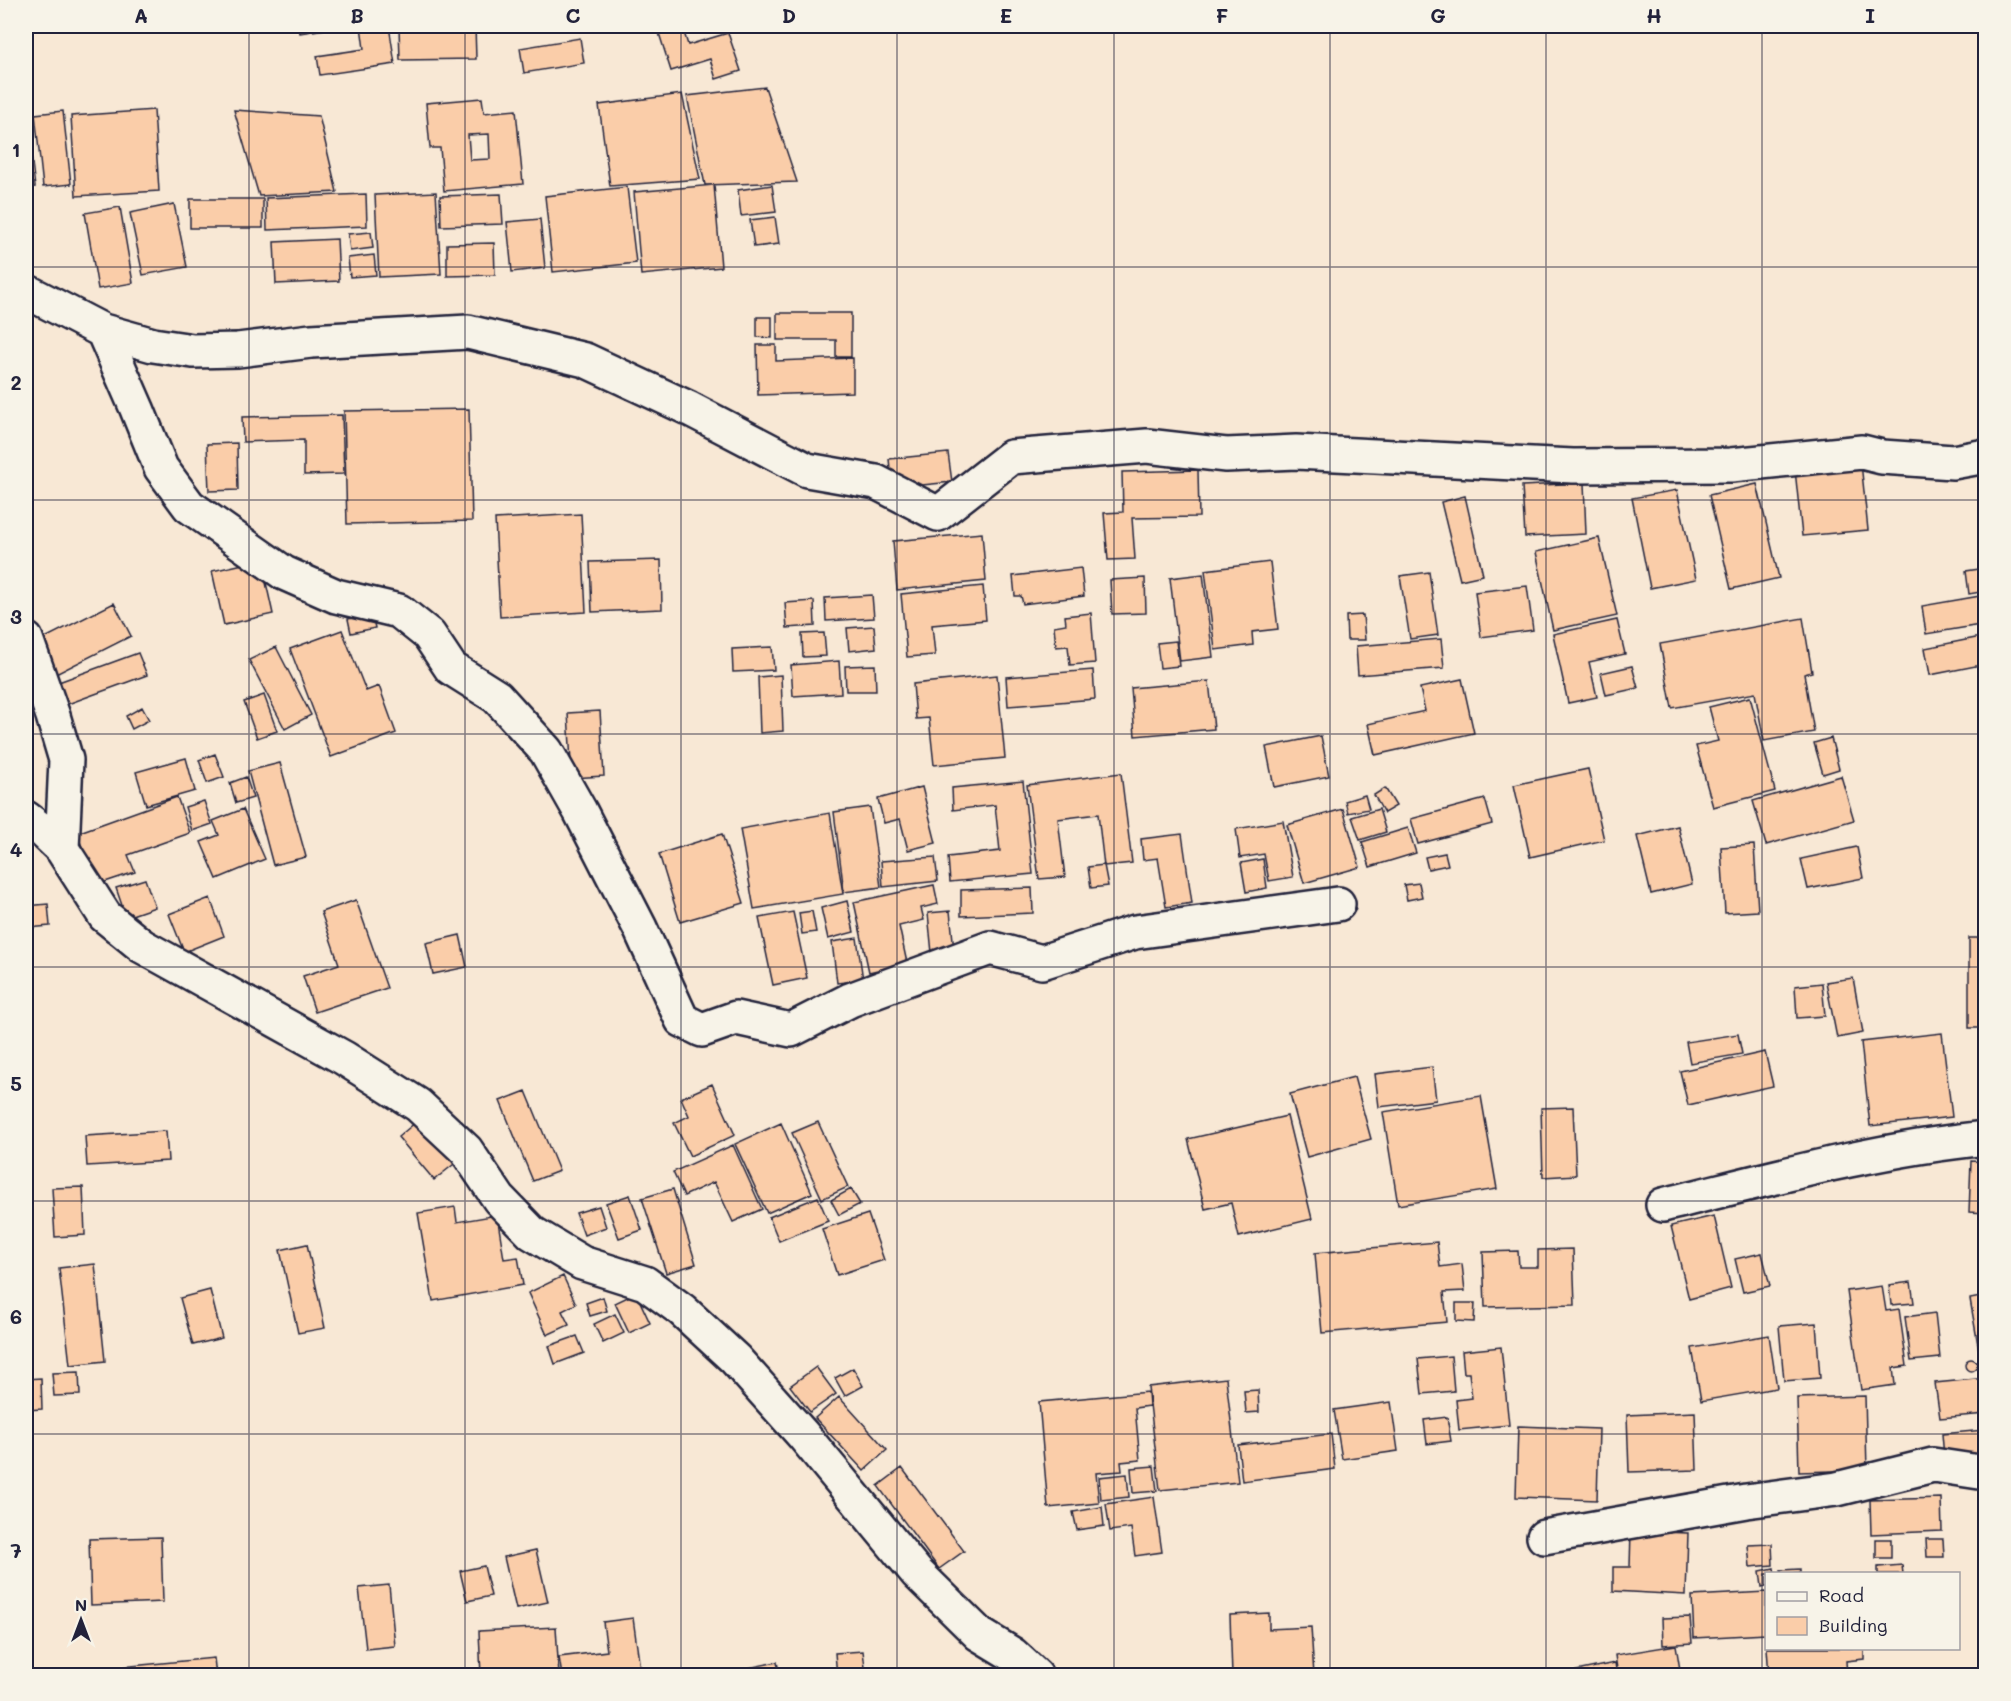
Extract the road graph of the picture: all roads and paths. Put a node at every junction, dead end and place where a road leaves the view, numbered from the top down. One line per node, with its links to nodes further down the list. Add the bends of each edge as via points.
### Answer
1 (26, 291): 2 (street)
2 (102, 331): 3 (street, via 194,351 468,332 585,360 807,470 876,482 938,514 1011,456 1147,446 1226,454 1296,452 1573,466 1731,465 1863,452 1953,462); 7 (street, via 160,468 189,506 284,573 336,596 399,611 429,635 451,668 497,697 546,751 640,928 682,1020 702,1030 736,1018 791,1030 850,1000 990,948 1042,962 1136,932)
3 (1986, 456)
4 (26, 639): 6 (street, via 66,760)
5 (26, 818): 6 (street)
6 (62, 849): 12 (street, via 105,916 142,946 344,1058 418,1106 466,1150 499,1199 532,1233 582,1263 645,1283 682,1310 735,1359 917,1573 979,1634)
7 (1338, 904)
8 (1986, 1138): 9 (street, via 1817,1167)
9 (1663, 1205)
10 (1986, 1473): 11 (street, via 1933,1465 1837,1489)
11 (1544, 1537)
12 (1036, 1676)

